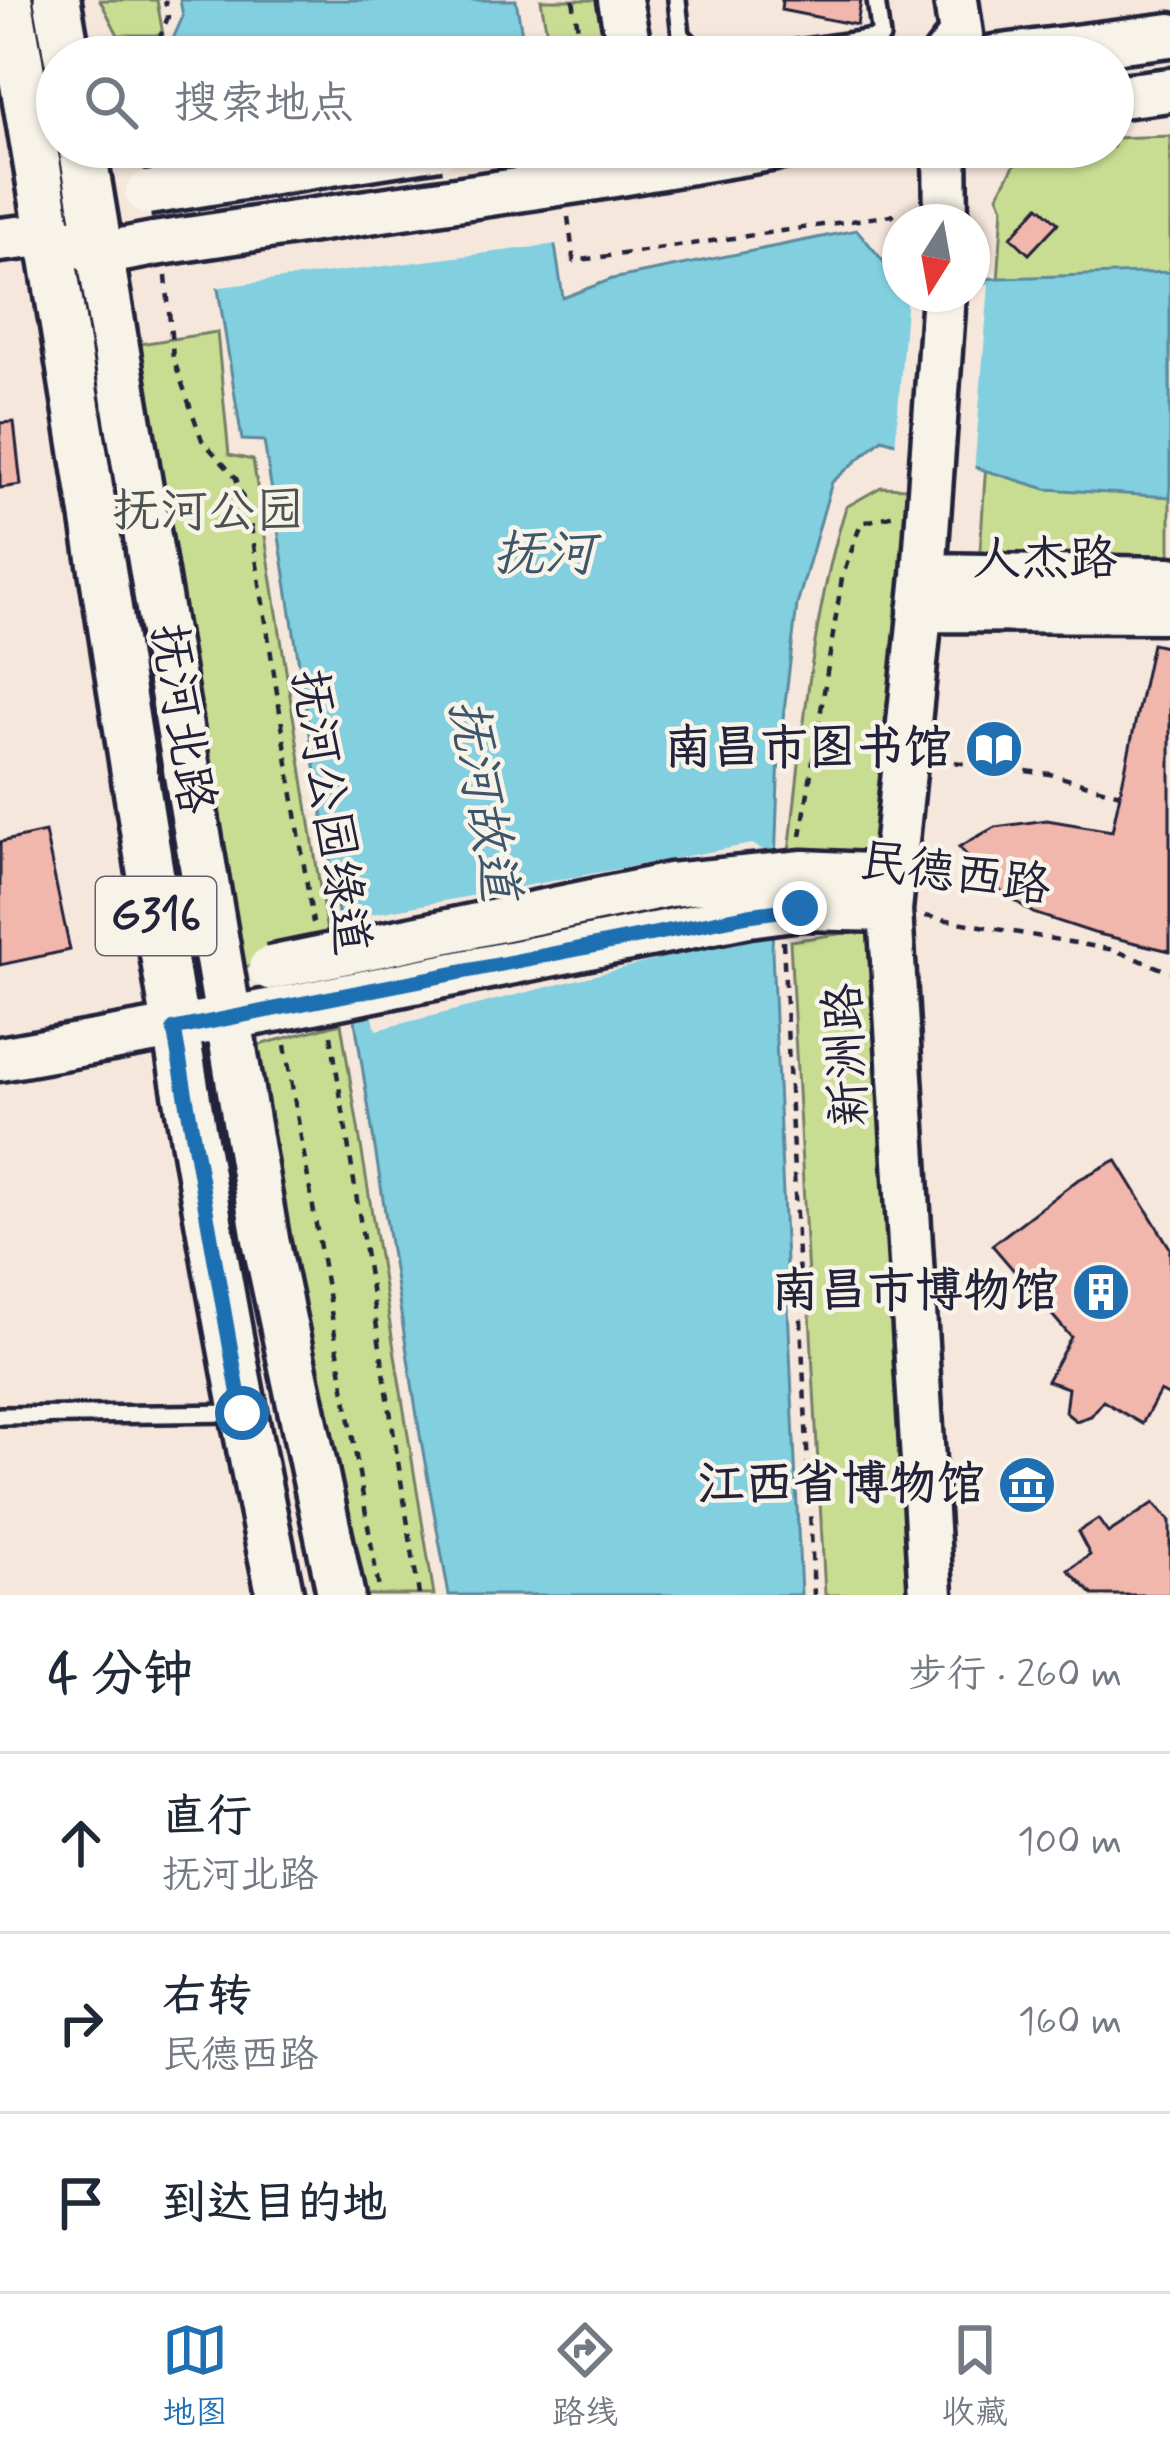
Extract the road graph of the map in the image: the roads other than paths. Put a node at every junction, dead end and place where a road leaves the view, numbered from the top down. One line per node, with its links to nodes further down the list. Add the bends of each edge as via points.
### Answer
1 (9, 0): 18 (main road, 抚河北路 / G316)
2 (57, 0): 9 (main road)
3 (620, 0): 10 (main road)
4 (677, 0): 11 (lane)
5 (876, 0): 12 (lane)
6 (931, 0): 13 (main road)
7 (956, 0): 14 (main road)
8 (1170, 35): 15 (main road)
9 (63, 36)
10 (628, 36)
11 (682, 36)
12 (880, 36)
13 (937, 36)
14 (960, 36)
15 (1134, 40)
16 (1170, 90): 17 (main road)
17 (1134, 94)
18 (36, 154)
19 (38, 168): 26 (main road, 抚河北路 / G316)
20 (86, 168): 24 (main road, 抚河北路)
21 (309, 168): 24 (main road, bridge)
22 (631, 168): 28 (main road, bridge, via 577,192 160,256)
23 (945, 168): 25 (main road)
24 (92, 203): 26 (main road); 28 (main road, 抚河北路)
25 (946, 204)
26 (50, 234): 27 (main road); 28 (main road); 35 (main road, 抚河北路 / G316)
27 (0, 240)
28 (101, 254): 34 (main road, 抚河北路 / G316)
29 (943, 312): 31 (main road, 新洲路)
30 (1170, 579): 31 (main road, 人杰路)
31 (922, 593): 32 (main road, 人杰路); 33 (main road, 新洲路)
32 (1170, 611)
33 (890, 893): 34 (main road, 民德西路, bridge, via 801,890 726,919); 41 (main road, 新洲路)
34 (225, 1002): 35 (main road, 民德西路); 40 (main road, 抚河北路 / G316)
35 (172, 1014): 36 (main road, 民德西路); 37 (main road, 抚河北路 / G316)
36 (0, 1059)
37 (242, 1413): 38 (lane); 39 (main road, 抚河北路 / G316)
38 (0, 1416)
39 (280, 1595)
40 (340, 1595)
41 (931, 1595)

